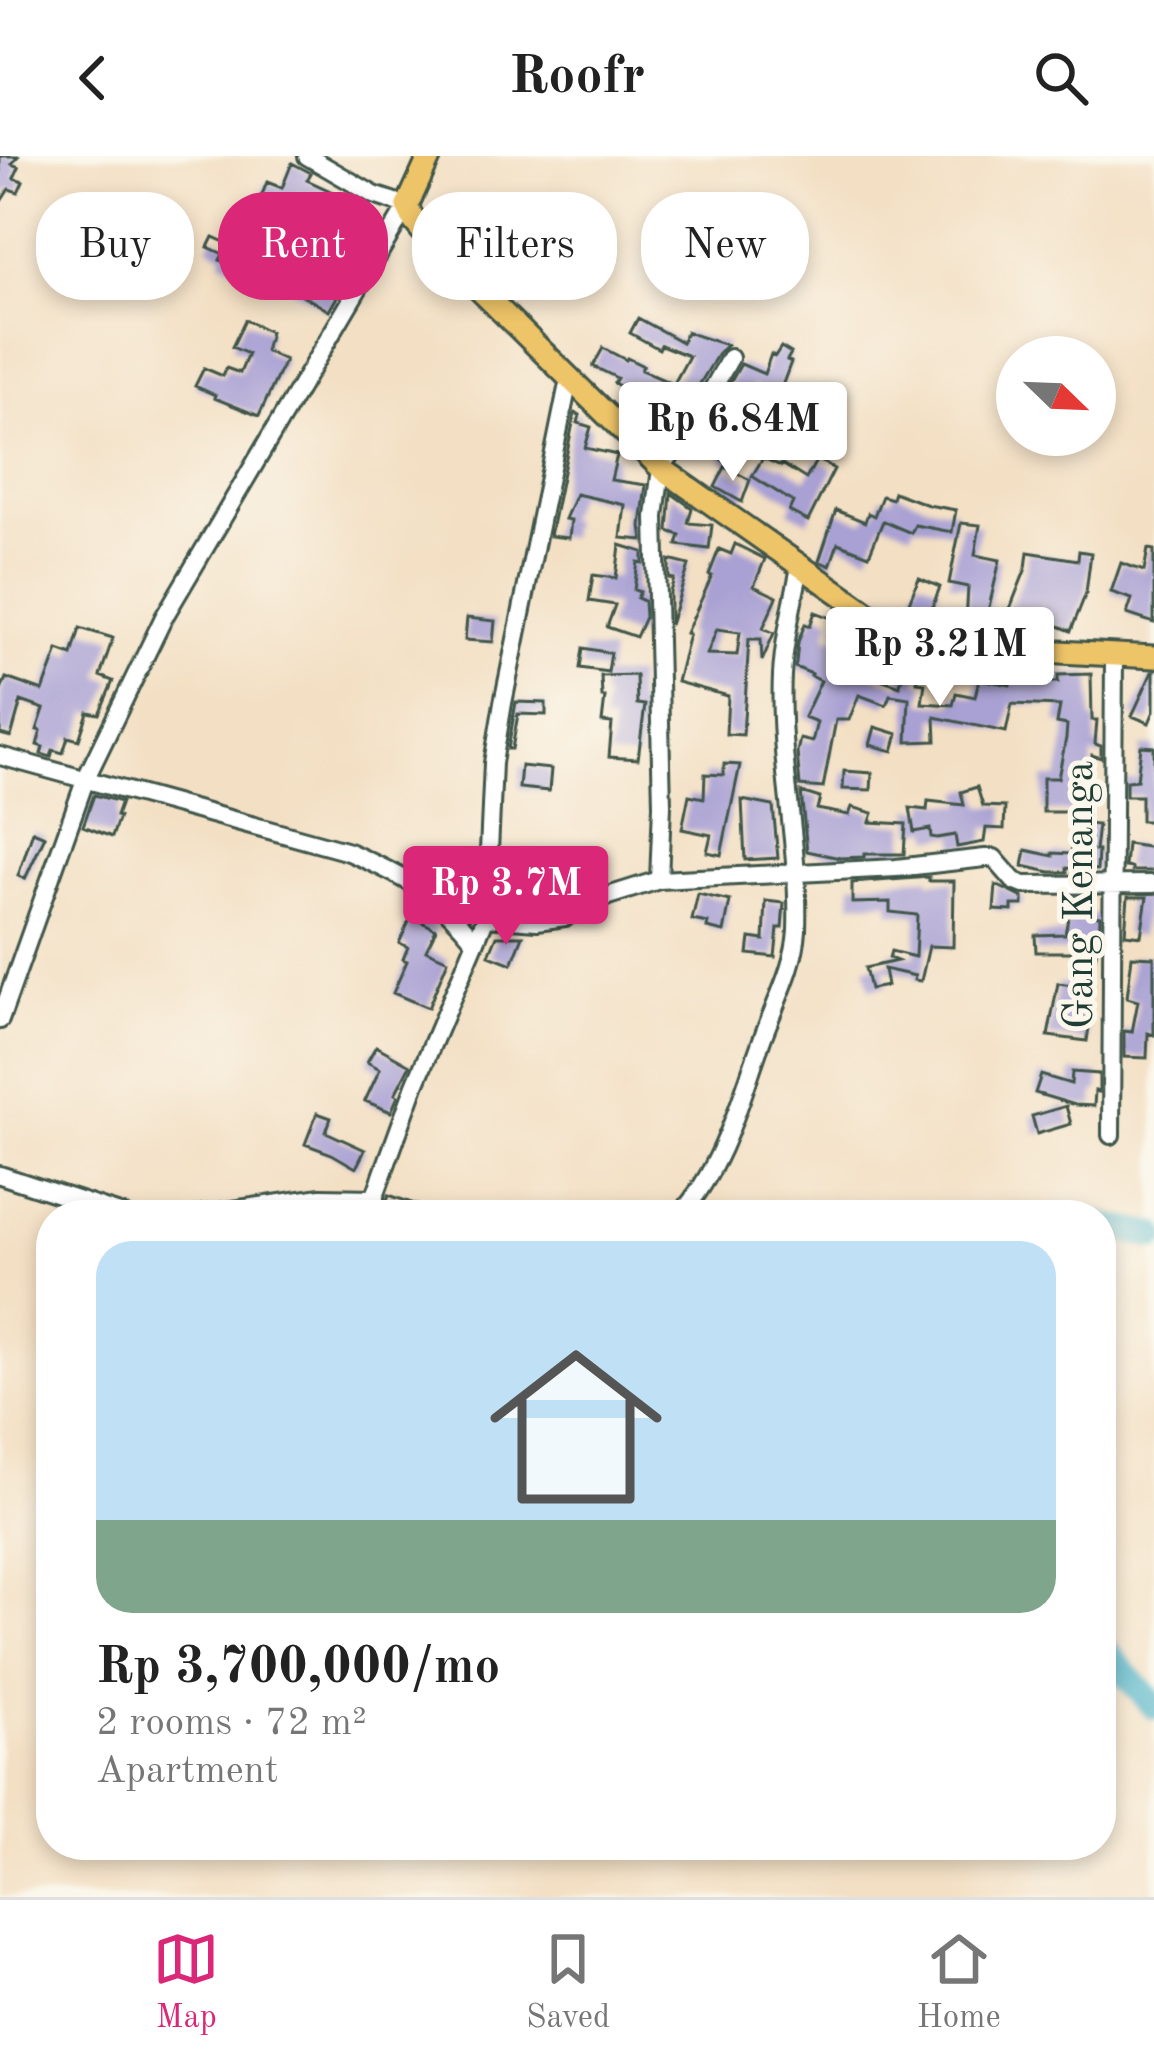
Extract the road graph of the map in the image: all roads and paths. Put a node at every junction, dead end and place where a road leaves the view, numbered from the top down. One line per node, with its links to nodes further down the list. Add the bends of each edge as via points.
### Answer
1 (307, 156): 3 (street)
2 (430, 156): 3 (main road)
3 (407, 206): 5 (main road, via 432,243); 11 (street, via 164,617)
4 (730, 358): 6 (street)
5 (568, 379): 6 (main road); 16 (street, via 496,743)
6 (661, 469): 7 (main road); 13 (street)
7 (800, 567): 8 (main road, via 889,628 929,645); 12 (street, via 782,674)
8 (1114, 656): 9 (main road); 14 (street, Gang Kenanga)
9 (1154, 657)
10 (0, 756): 11 (street)
11 (86, 778): 17 (street, via 349,852 430,894); 18 (street)
12 (797, 874): 13 (street); 14 (street, via 985,858 1024,885); 25 (street, via 793,957 744,1096)
13 (659, 880): 16 (street, via 565,917)
14 (1113, 883): 15 (street); 19 (street, Gang Kenanga)
15 (1154, 884)
16 (486, 917): 17 (street)
17 (475, 941): 24 (street)
18 (0, 1020)
19 (1111, 1135)
20 (0, 1175): 21 (street)
21 (77, 1200)
22 (301, 1200): 23 (street)
23 (336, 1200)
24 (375, 1200)
25 (693, 1200)

